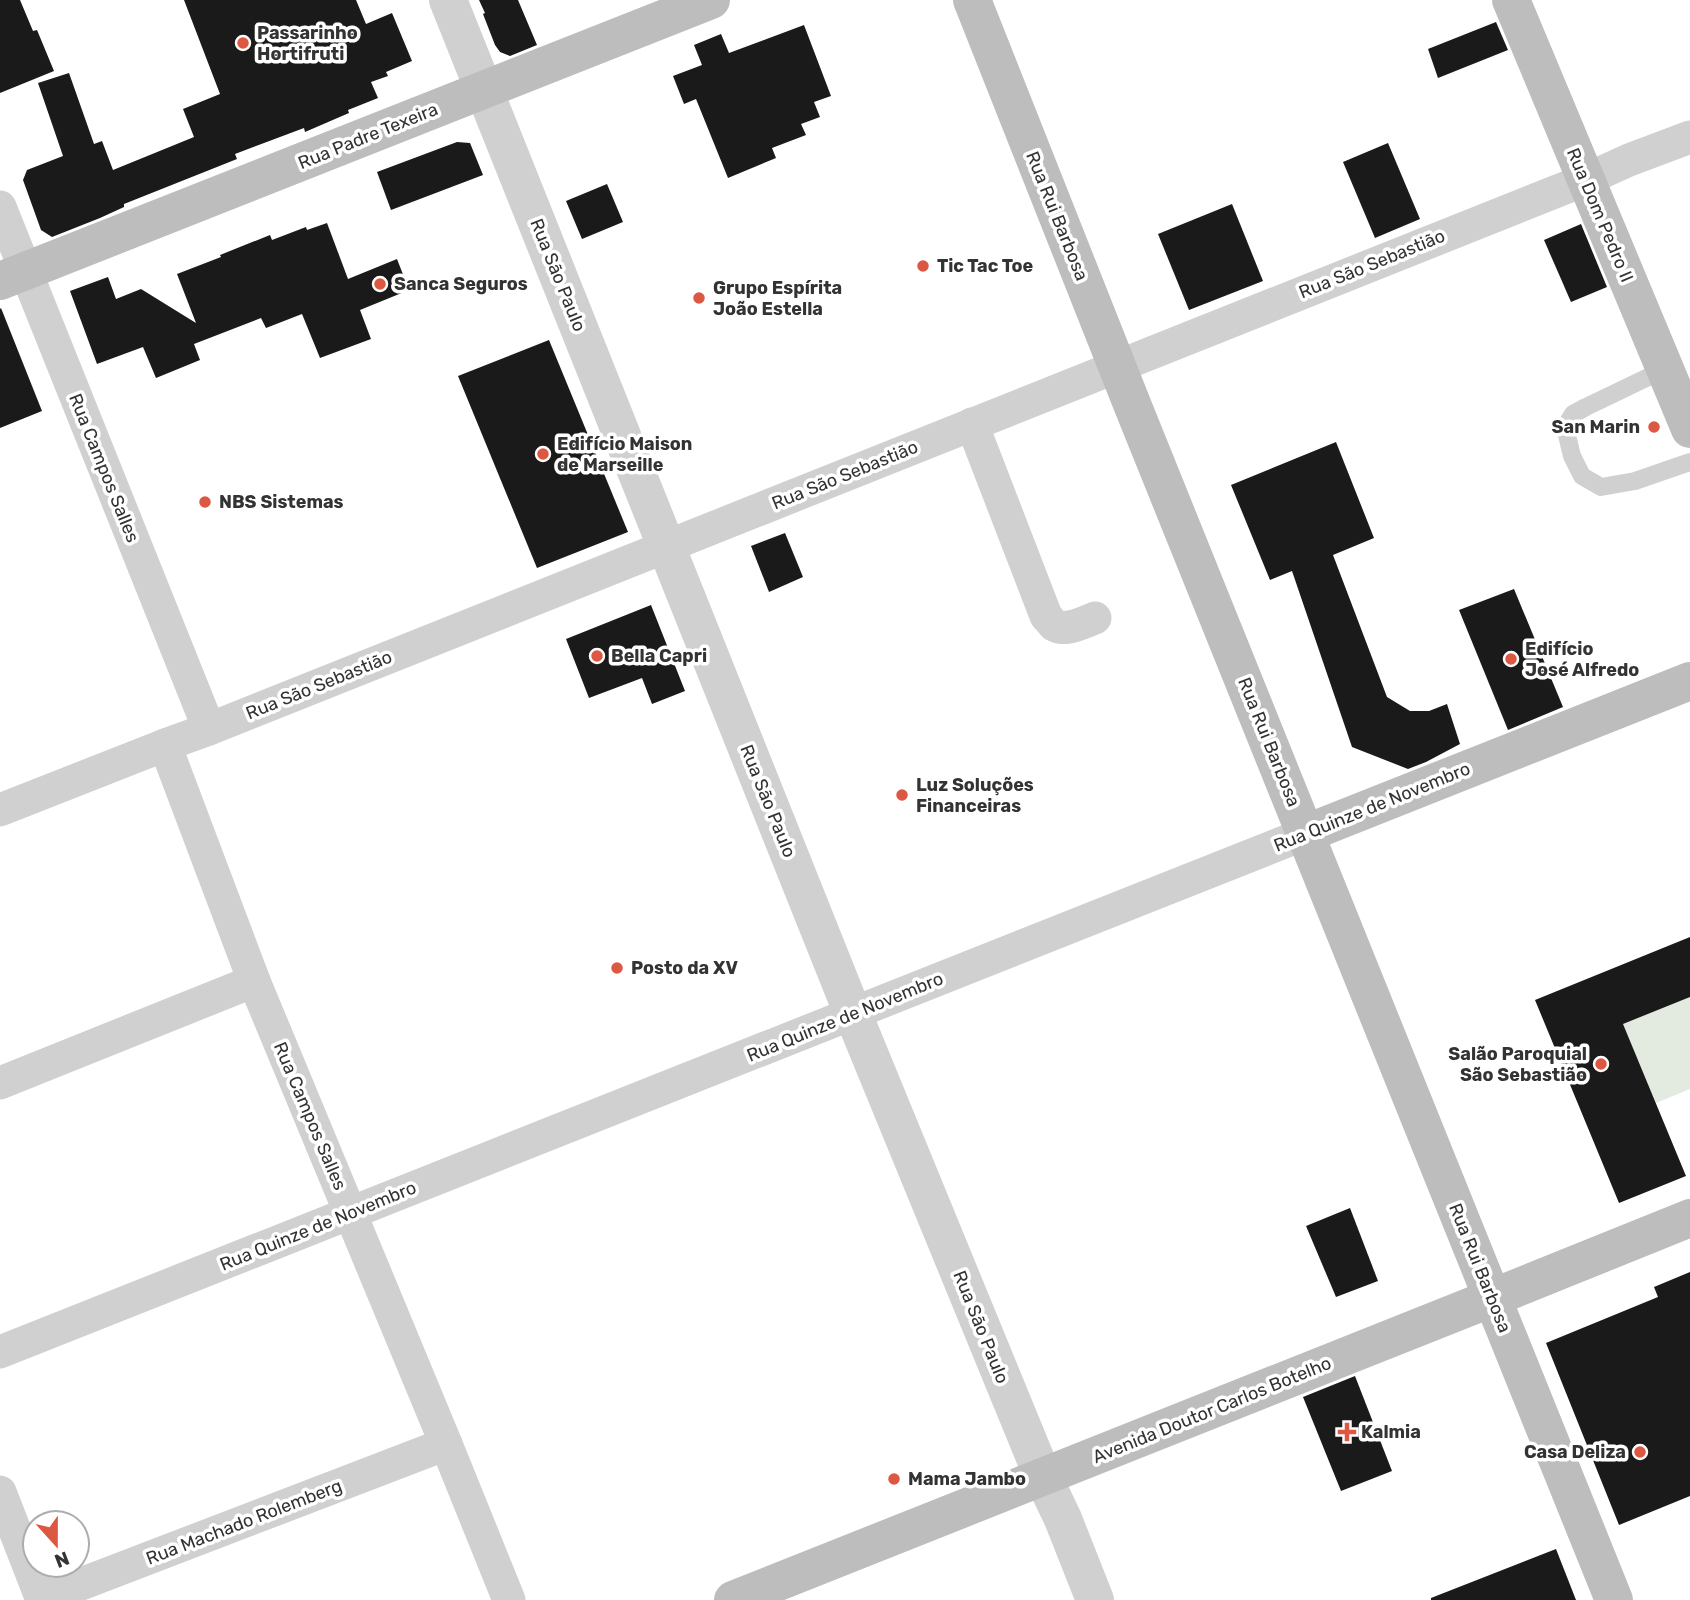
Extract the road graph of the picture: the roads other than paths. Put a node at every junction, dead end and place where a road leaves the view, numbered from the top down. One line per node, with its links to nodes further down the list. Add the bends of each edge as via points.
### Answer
1 (448, 0): 5 (street, Rua São Paulo)
2 (711, 0): 5 (main road, Rua Padre Texeira)
3 (972, 0): 10 (main road, Rua Rui Barbosa)
4 (1511, 0): 7 (main road, Rua Dom Pedro II)
5 (484, 90): 9 (main road, Rua Padre Texeira); 15 (street, Rua São Paulo)
6 (1690, 137): 7 (street, Rua São Sebastião)
7 (1585, 180): 10 (street, Rua São Sebastião); 11 (main road, Rua Dom Pedro II)
8 (0, 207): 9 (street, Rua Campos Salles)
9 (13, 276): 18 (street, Rua Campos Salles)
10 (1117, 366): 12 (street, Rua São Sebastião); 21 (main road, Rua Rui Barbosa)
11 (1665, 369): 13 (main road, Rua Dom Pedro II); 14 (lane, via 1573,414 1565,427 1572,456 1582,476 1601,487)
12 (972, 424): 15 (street, Rua São Sebastião); 16 (street, via 1046,615 1063,627)
13 (1690, 429)
14 (1690, 462)
15 (666, 547): 18 (street, Rua São Sebastião); 23 (street, Rua São Paulo)
16 (1095, 618)
17 (1690, 681): 21 (main road, Rua Quinze de Novembro)
18 (209, 729): 19 (street, Rua São Sebastião)
19 (165, 745): 20 (street, Rua São Sebastião); 22 (street, Rua Campos Salles)
20 (0, 810)
21 (1307, 833): 23 (street, Rua Quinze de Novembro); 27 (main road, Rua Rui Barbosa)
22 (254, 981): 24 (street); 25 (street, Rua Campos Salles)
23 (853, 1014): 25 (street, Rua Quinze de Novembro); 30 (street, Rua São Paulo)
24 (0, 1083)
25 (350, 1213): 28 (street, Rua Quinze de Novembro); 29 (street, Rua Campos Salles)
26 (1690, 1217): 27 (main road, Avenida Doutor Carlos Botelho)
27 (1492, 1298): 30 (main road, Avenida Doutor Carlos Botelho); 36 (main road, Rua Rui Barbosa)
28 (0, 1352)
29 (446, 1444): 32 (street, Rua Machado Rolemberg); 33 (street, Rua Campos Salles)
30 (1043, 1477): 34 (main road, Avenida Doutor Carlos Botelho); 35 (street, Rua São Paulo)
31 (2, 1502): 32 (street)
32 (42, 1600)
33 (509, 1600)
34 (733, 1600)
35 (1095, 1600)
36 (1614, 1600)

